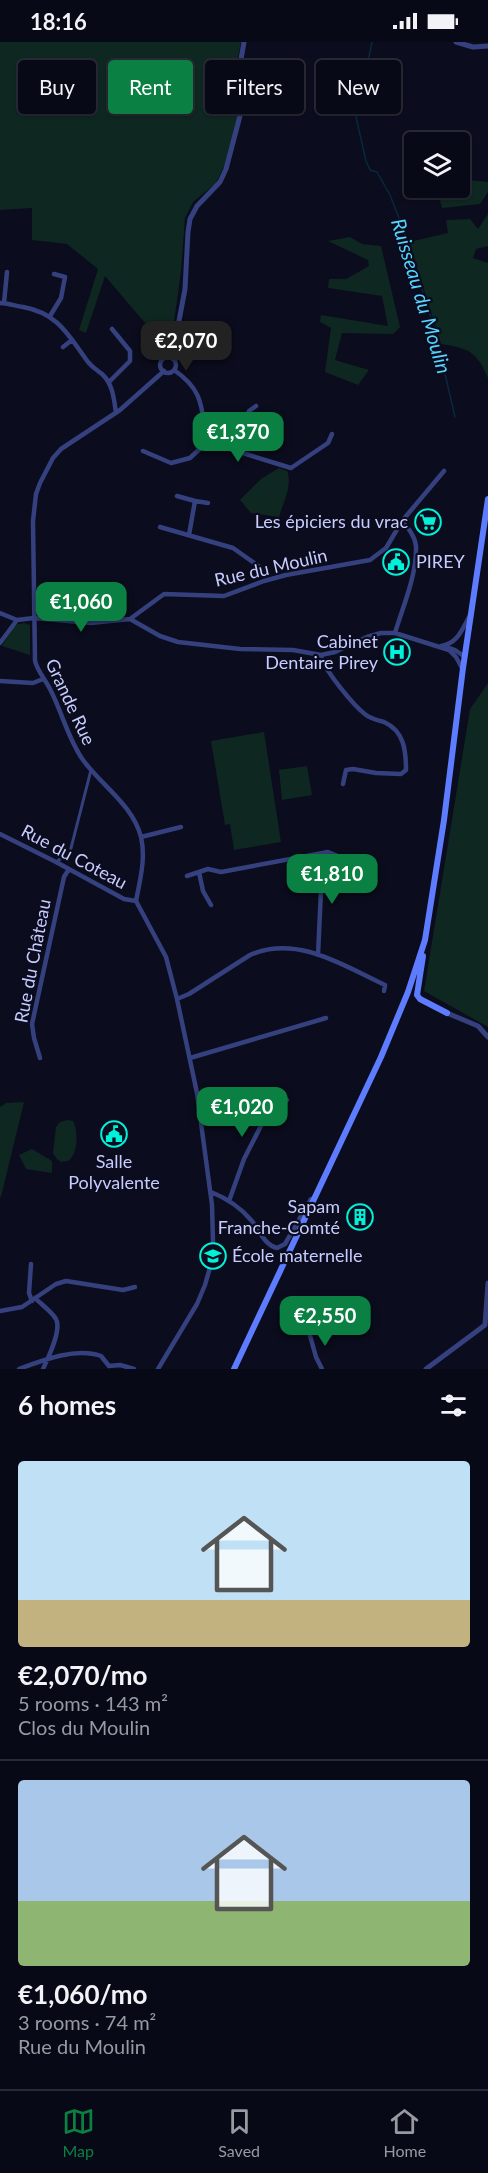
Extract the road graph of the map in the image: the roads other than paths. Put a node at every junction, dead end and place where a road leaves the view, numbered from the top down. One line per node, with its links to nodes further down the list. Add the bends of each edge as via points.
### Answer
1 (244, 42): 11 (street, via 239,71 242,112 220,182 196,206 190,219 185,289)
2 (456, 42): 3 (street)
3 (486, 45)
4 (7, 272): 6 (street)
5 (54, 274): 7 (street, via 65,277 61,298)
6 (2, 303): 7 (street, via 38,309)
7 (50, 316): 9 (street)
8 (112, 329): 14 (street, via 130,351 130,361)
9 (72, 340): 10 (street); 14 (street, via 93,369)
10 (63, 347)
11 (172, 358): 12 (street, via 176,363); 13 (street, via 161,362)
12 (174, 370): 13 (street); 18 (street, via 189,380 197,394)
13 (164, 371): 16 (street, Grande Rue)
14 (109, 382): 16 (street)
15 (256, 405): 20 (street, via 249,411)
16 (116, 413): 32 (street, Grande Rue, via 61,449 40,483 33,521)
17 (332, 434): 20 (street, via 328,443 291,468)
18 (207, 442): 19 (street, via 190,458 171,464); 20 (street)
19 (143, 451)
20 (241, 452)
21 (444, 471): 26 (street, Rue du Moulin)
22 (177, 496): 24 (street)
23 (488, 499): 30 (main road)
24 (195, 501): 25 (street); 28 (street)
25 (208, 503)
26 (402, 521): 33 (street, Rue du Moulin, via 386,548 370,560 286,575 224,596 164,594); 35 (street, via 416,544 409,589)
27 (160, 527): 28 (street)
28 (189, 536): 29 (street, via 233,548)
29 (264, 570)
30 (471, 612): 37 (street, via 456,639); 39 (main road)
31 (0, 613): 34 (street)
32 (34, 618): 33 (street, via 91,622); 34 (street); 41 (street, Grande Rue, via 35,661)
33 (130, 619): 38 (street, via 178,642)
34 (17, 620): 36 (street)
35 (395, 633): 37 (street); 38 (street, via 381,633)
36 (0, 643)
37 (441, 646): 39 (street); 40 (street, via 452,653)
38 (321, 655): 44 (street, via 360,709 368,717 394,728 406,750 406,770 401,774 346,770)
39 (465, 657): 40 (main road)
40 (463, 669): 56 (main road)
41 (43, 679): 42 (street, via 33,683); 43 (street, Grande Rue, via 77,750)
42 (0, 681)
43 (91, 770): 47 (street, Grande Rue, via 132,819); 49 (street, via 70,852)
44 (343, 784)
45 (181, 827): 47 (street)
46 (0, 834): 49 (street, Rue du Coteau)
47 (141, 837): 54 (street, via 143,857)
48 (320, 854): 50 (street, via 328,852); 52 (street, via 221,872); 57 (street)
49 (56, 862): 51 (street, Rue du Coteau)
50 (355, 863)
51 (69, 869): 54 (street, Rue du Coteau, via 124,899); 63 (street, Rue du Château, via 64,877 32,1024)
52 (199, 872): 53 (street); 55 (street)
53 (187, 876)
54 (136, 901): 59 (street, via 166,957)
55 (211, 905)
56 (425, 940): 60 (main road, via 417,995); 66 (main road, via 381,1057)
57 (318, 955): 58 (street, via 385,984); 59 (street, via 286,948 259,951)
58 (384, 991)
59 (177, 999): 64 (street)
60 (447, 1013): 62 (street, via 478,1026)
61 (326, 1018): 64 (street)
62 (488, 1036)
63 (40, 1058)
64 (190, 1058): 67 (street)
65 (287, 1100): 68 (street, via 266,1116 244,1159)
66 (326, 1174): 68 (street, via 285,1244 277,1248 268,1245 251,1220); 82 (main road)
67 (211, 1192): 68 (street); 81 (street, via 211,1264 197,1304)
68 (229, 1202)
69 (31, 1264): 72 (street, via 29,1293)
70 (488, 1283): 74 (street)
71 (135, 1287): 72 (street, via 123,1290 66,1281)
72 (34, 1299): 73 (street, via 13,1310); 76 (street, via 57,1323)
73 (0, 1311)
74 (487, 1324): 84 (street)
75 (309, 1332): 83 (street)
76 (47, 1360): 77 (street, via 92,1354 104,1358); 78 (street); 79 (street)
77 (108, 1368): 80 (street, via 120,1365)
78 (19, 1369)
79 (43, 1369)
80 (134, 1369)
81 (158, 1369)
82 (234, 1369)
83 (322, 1369)
84 (426, 1369)

